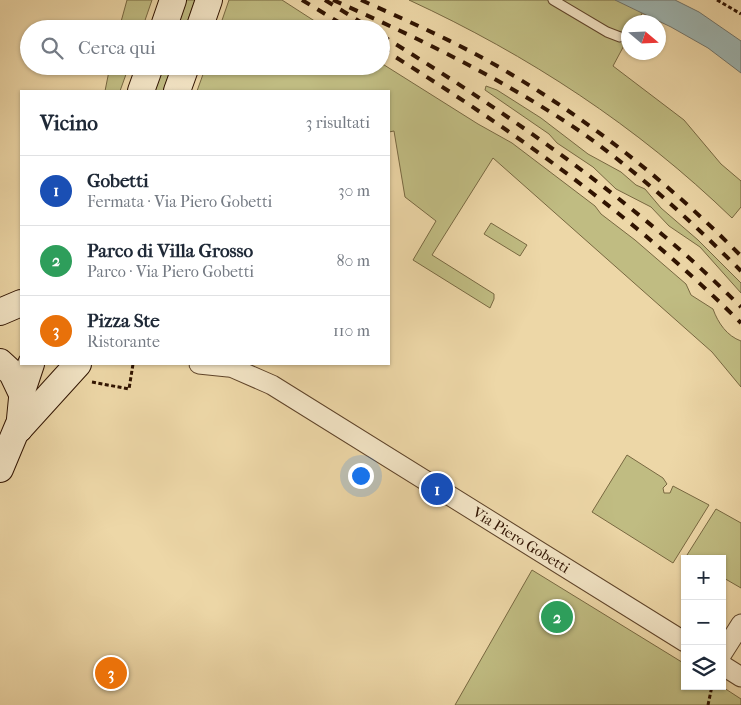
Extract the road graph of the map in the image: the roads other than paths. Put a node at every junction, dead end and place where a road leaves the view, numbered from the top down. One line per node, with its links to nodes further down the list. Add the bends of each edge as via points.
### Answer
1 (173, 0): 4 (street)
2 (208, 0): 5 (street)
3 (553, 0): 6 (lane)
4 (166, 20)
5 (202, 20)
6 (620, 37)
7 (147, 75): 9 (street)
8 (183, 75): 10 (street)
9 (141, 90)
10 (177, 90)
11 (20, 303): 12 (street)
12 (0, 312)
13 (20, 350): 14 (street)
14 (0, 351)
15 (0, 362): 19 (street, via 12,373)
16 (32, 365): 19 (street)
17 (77, 365): 20 (street)
18 (226, 365): 23 (street, Via Piero Gobetti, via 272,385)
19 (22, 394): 20 (street)
20 (20, 429): 21 (street, via 18,426)
21 (0, 469)
22 (741, 624): 24 (street)
23 (681, 640)
24 (726, 648)
25 (726, 668): 26 (street)
26 (741, 677)

